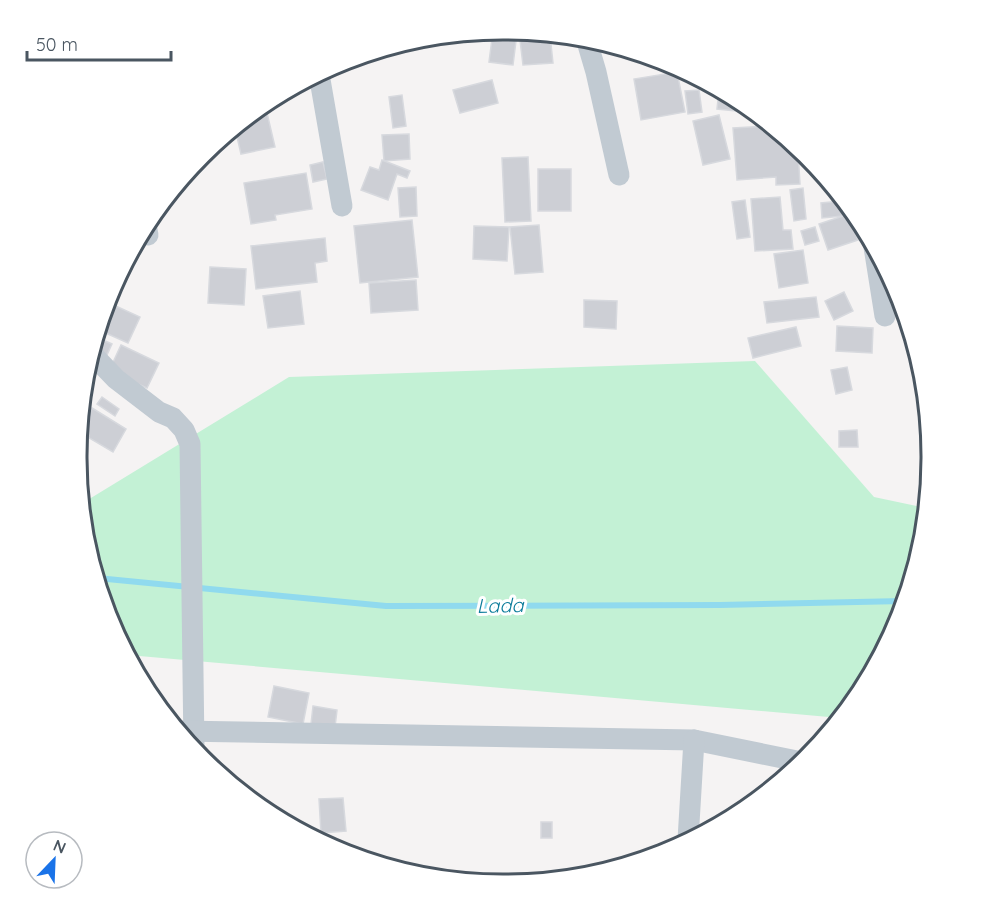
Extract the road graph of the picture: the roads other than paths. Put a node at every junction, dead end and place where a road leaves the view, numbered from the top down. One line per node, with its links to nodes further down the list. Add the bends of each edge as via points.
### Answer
1 (590, 50): 3 (street)
2 (321, 83): 4 (street)
3 (619, 175)
4 (342, 206)
5 (878, 274): 6 (street)
6 (885, 316)
7 (99, 362): 8 (street, via 159,412 173,418 190,444)
8 (188, 728)
9 (196, 737): 10 (street)
10 (694, 740): 11 (street); 12 (street)
11 (790, 760)
12 (689, 831)

